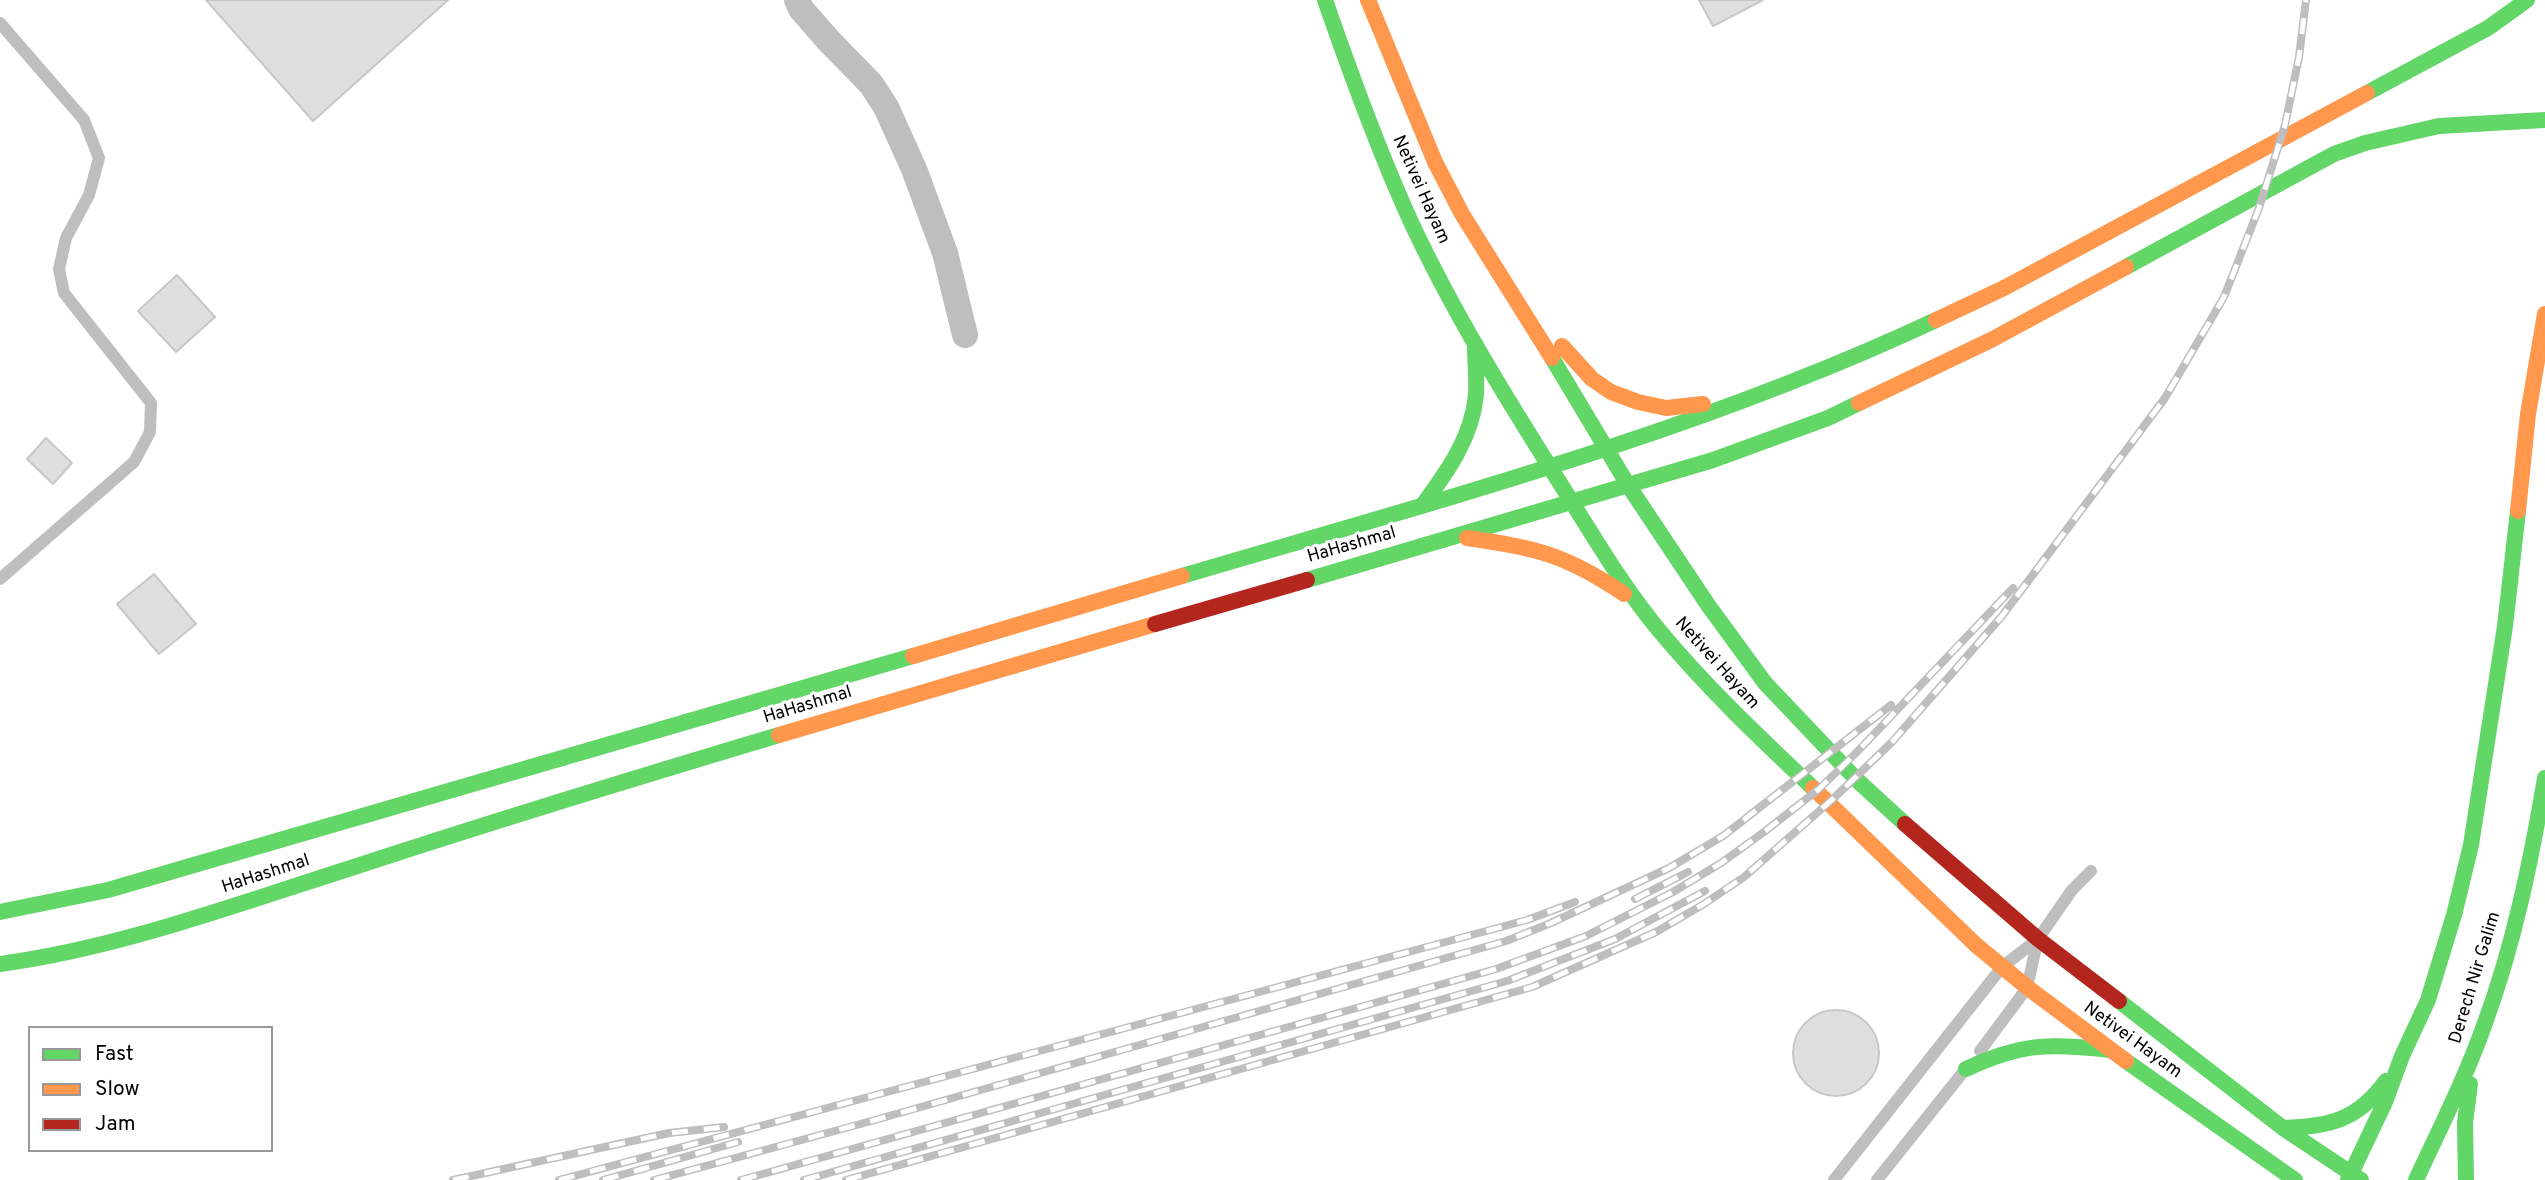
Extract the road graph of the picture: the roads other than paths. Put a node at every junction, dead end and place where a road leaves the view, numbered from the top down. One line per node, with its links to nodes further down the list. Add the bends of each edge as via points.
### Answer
1 (797, 0): 9 (street, via 886,107 945,253)
2 (1325, 0): 10 (main road, Netivei Hayam, via 1394,184)
3 (1368, 0): 7 (main road, Netivei Hayam, via 1435,162)
4 (2527, 0): 11 (main road, via 2488,28 2389,83 2004,288 1870,351)
5 (0, 23): 18 (lane, via 84,120 99,158 89,195 66,238 59,269 64,293 151,403 150,432 134,462)
6 (2545, 120): 14 (main road, HaHashmal, via 2439,126 2334,154 1991,340 1828,418)
7 (1508, 288): 11 (main road, via 1592,379 1611,392 1667,408); 12 (main road, Netivei Hayam)
8 (2545, 314): 29 (main road, via 2472,845 2428,1000)
9 (965, 335)
10 (1475, 345): 13 (main road, Netivei Hayam); 16 (main road, via 1475,403 1468,433 1455,461)
11 (1753, 398): 12 (main road, HaHashmal)
12 (1608, 449): 13 (main road, HaHashmal); 14 (main road, Netivei Hayam)
13 (1550, 467): 15 (main road, Netivei Hayam); 16 (main road, HaHashmal)
14 (1628, 485): 15 (main road, HaHashmal); 23 (main road, Netivei Hayam, via 1765,683 1858,781)
15 (1572, 502): 17 (main road, HaHashmal); 19 (main road, Netivei Hayam)
16 (1422, 506): 22 (main road, HaHashmal, via 108,890)
17 (1456, 536): 19 (main road, via 1532,547 1562,557); 24 (main road, HaHashmal, via 572,796 158,929 52,957)
18 (0, 579)
19 (1639, 604): 25 (main road, Netivei Hayam, via 1689,666 1766,746)
20 (2545, 778): 28 (main road, Derech Nir Galim, via 2501,976)
21 (2091, 871): 23 (lane)
22 (0, 912)
23 (2038, 939): 25 (lane); 26 (lane); 31 (main road, Netivei Hayam)
24 (0, 964)
25 (2002, 967): 26 (main road, Netivei Hayam); 34 (lane)
26 (2027, 988): 27 (main road, Netivei Hayam); 30 (lane)
27 (2112, 1050): 30 (main road, via 2035,1045 2008,1050); 32 (main road, Netivei Hayam)
28 (2474, 1054): 38 (main road, Derech Nir Galim); 39 (main road, via 2465,1123)
29 (2402, 1056): 31 (main road, via 2368,1105 2337,1123); 33 (main road)
30 (1966, 1069): 35 (lane)
31 (2283, 1128): 33 (main road, Netivei Hayam)
32 (2244, 1143): 36 (main road); 37 (main road, Netivei Hayam)
33 (2354, 1178)
34 (1834, 1180)
35 (1877, 1180)
36 (2276, 1180)
37 (2295, 1180)
38 (2416, 1180)
39 (2466, 1180)

